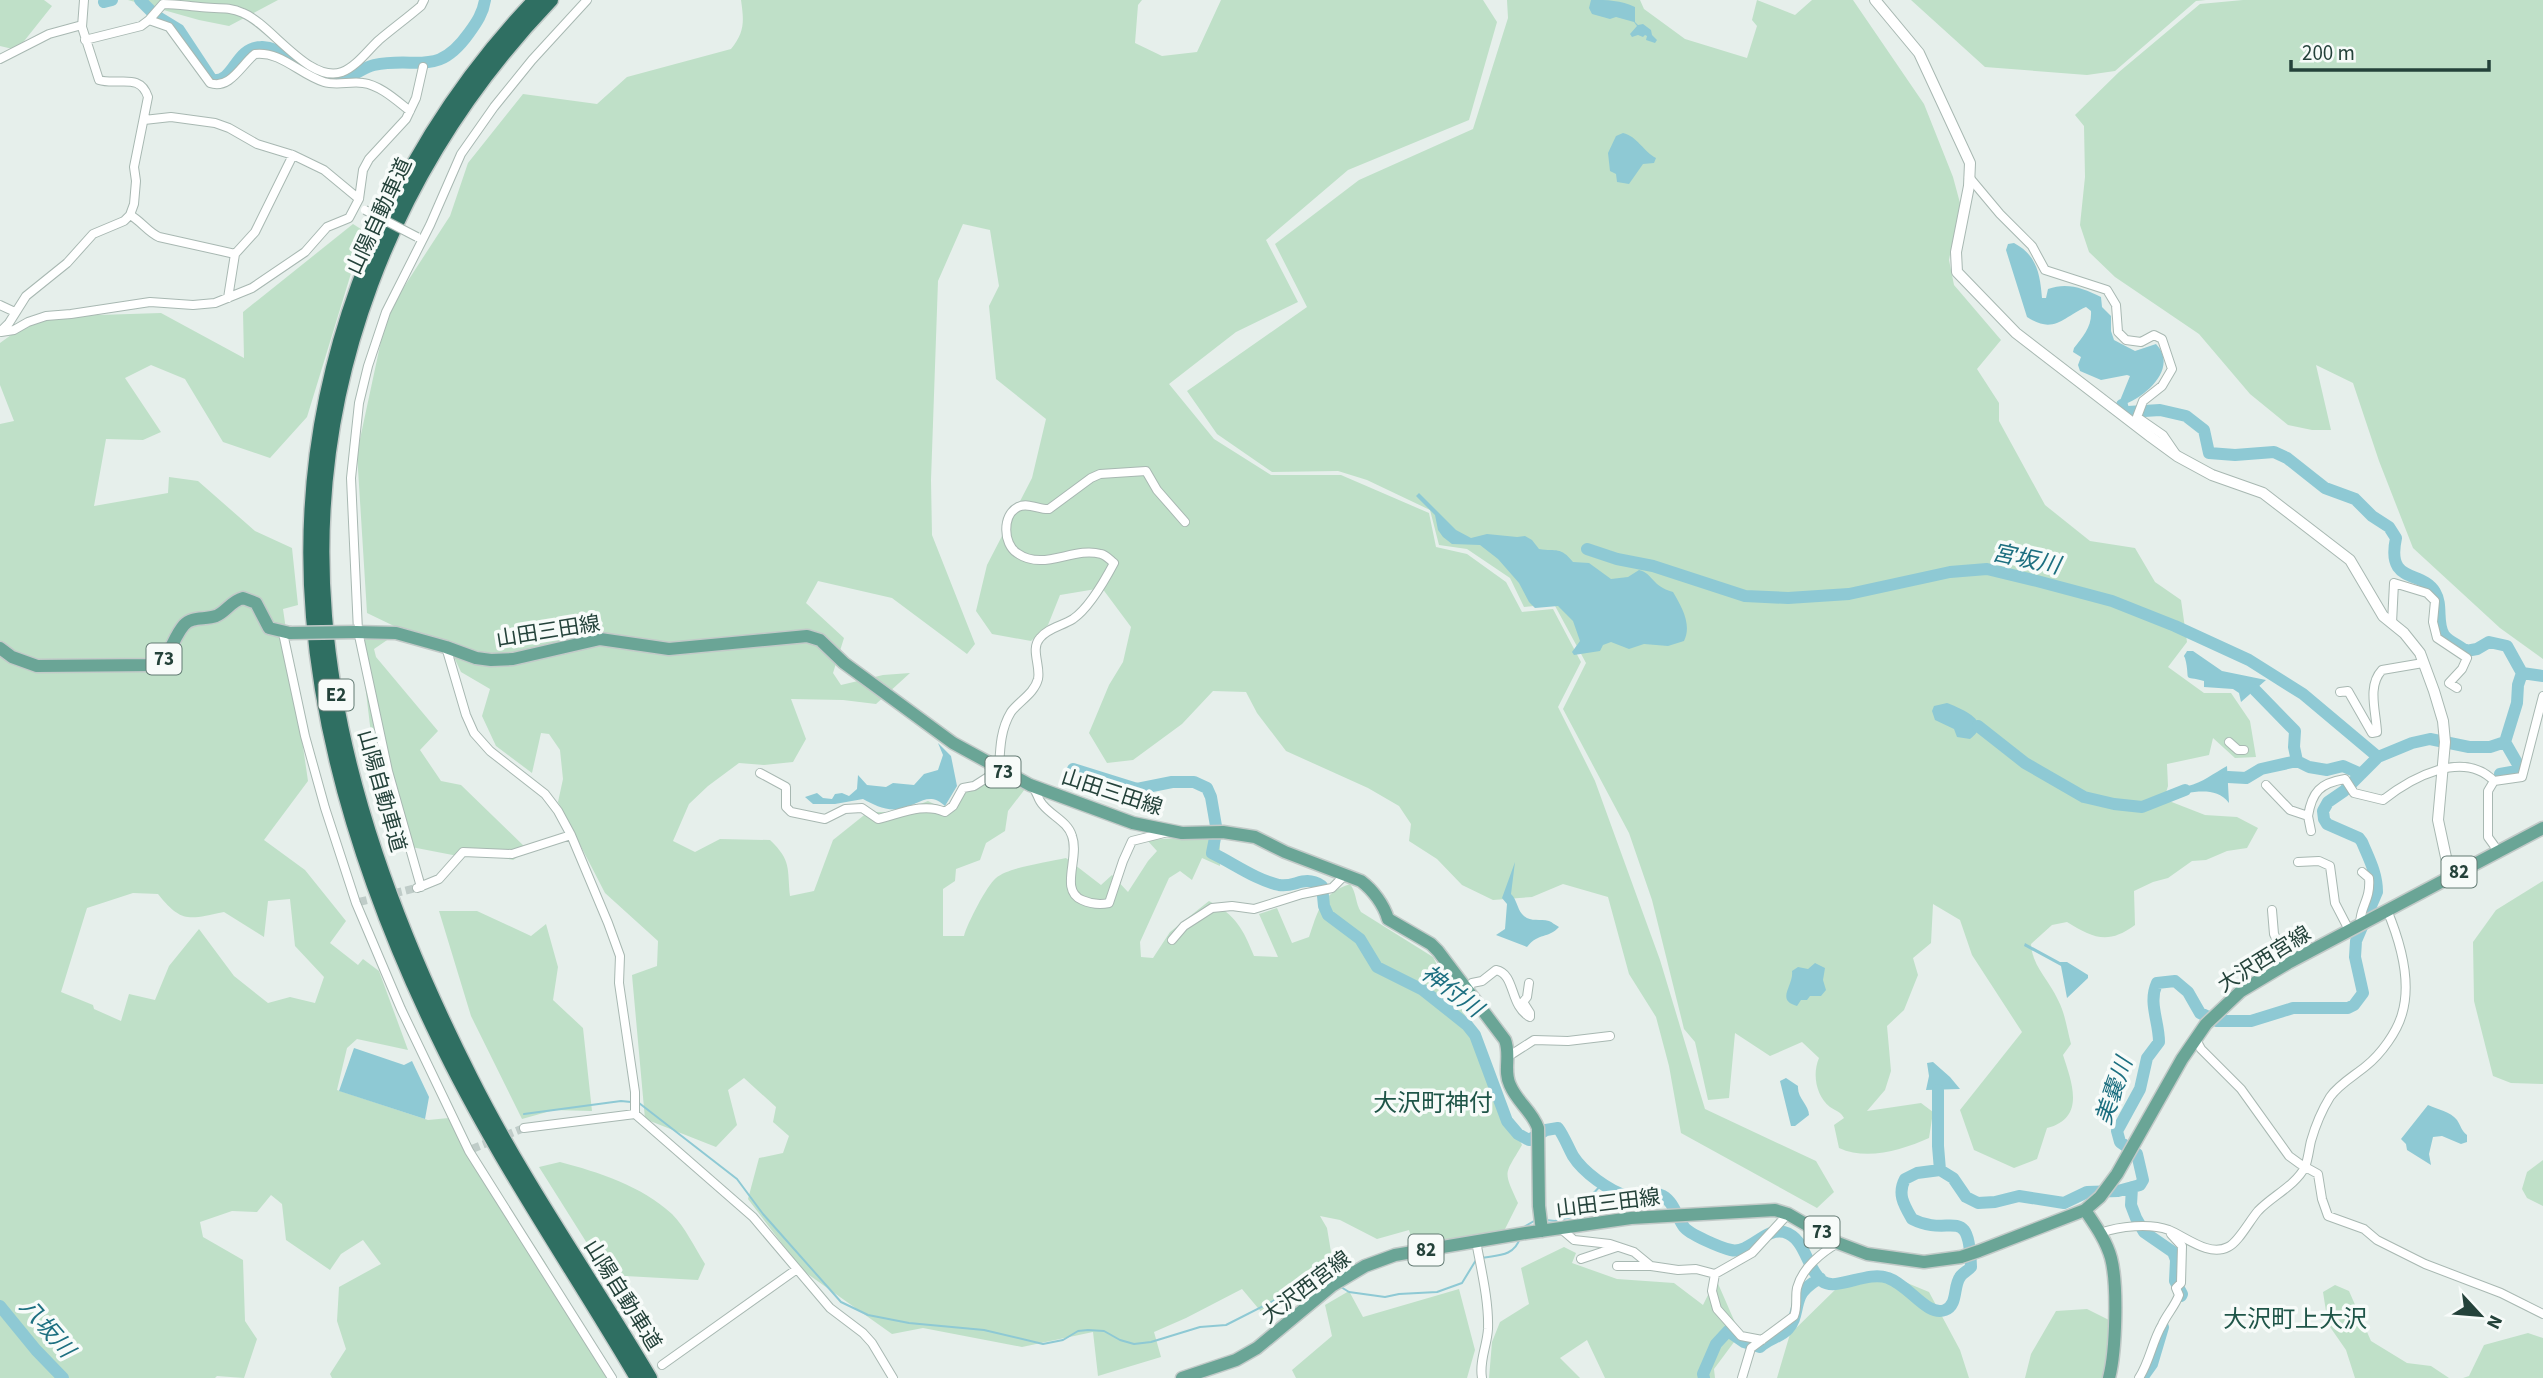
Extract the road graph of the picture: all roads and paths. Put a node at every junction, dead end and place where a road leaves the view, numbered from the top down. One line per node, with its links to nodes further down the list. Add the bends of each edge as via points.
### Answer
1 (84, 0): 8 (street)
2 (535, 0): 83 (highway, 山陽自動車道 / E2, via 482,60 431,134 387,213 355,290 331,375 317,456 311,537 313,616 340,772 412,981 490,1138)
3 (551, 0): 84 (highway, 山陽自動車道 / E2, via 490,68 441,139 398,218 367,293 343,377 328,457 325,617 352,770 423,977 500,1132)
4 (587, 0): 17 (street, via 532,60 470,141)
5 (1875, 0): 14 (street, via 1930,72 1969,163)
6 (420, 2): 7 (street, via 348,69 332,74 302,61 244,13 224,7 163,4)
7 (149, 20): 8 (street, via 141,26); 11 (street, via 169,27 210,83 218,86 227,83 255,54 274,54 325,82 364,83)
8 (84, 32): 9 (street, via 49,34); 12 (street, via 99,80 131,80 146,90)
9 (0, 59)
10 (423, 66): 11 (street)
11 (410, 111): 15 (street, via 369,159 359,183)
12 (144, 120): 13 (street, via 171,117 215,122 257,144); 16 (street)
13 (293, 155): 15 (street, via 324,170); 18 (street, via 255,232)
14 (1969, 177): 23 (street, via 1957,272 2016,333); 23 (street, via 2032,246 2045,270 2107,290 2116,305 2118,332 2126,340 2141,342 2154,335 2162,339 2172,369 2162,386 2143,401 2137,417 2163,435)
15 (358, 203): 17 (street, bridge); 19 (street, via 349,218 327,227 305,252 252,288)
16 (130, 215): 18 (street, via 159,237); 21 (street, via 93,234 67,263 26,296)
17 (420, 238): 26 (street, via 386,312 359,403 351,478)
18 (235, 254): 19 (street)
19 (228, 298): 22 (street, via 215,303 150,302 46,316)
20 (0, 305): 21 (street)
21 (15, 312): 22 (street)
22 (0, 332)
23 (2178, 456): 25 (street, via 2280,504 2350,560 2376,606)
24 (1185, 522): 37 (street, via 1146,471 1100,474 1049,509 1026,505 1013,512 1006,535 1016,553 1044,561 1103,554 1114,563 1075,618 1039,639 1035,648 1038,677 1003,730)
25 (2392, 623): 30 (street, via 2420,653); 31 (street, via 2394,583 2427,593 2435,601 2437,638 2467,657 2449,683)
26 (356, 632): 27 (main road, 山田三田線 / 73, bridge); 28 (main road, 山田三田線 / 73, via 396,633); 46 (street, via 418,887 439,879 463,852 512,854)
27 (287, 633): 29 (main road, 73, via 269,628 256,603 243,598 214,617 186,623 169,653 155,665 37,666); 82 (street, via 304,736 357,903 401,1009 470,1150)
28 (446, 647): 37 (main road, 山田三田線 / 73, via 491,660 600,639 669,649 807,636 820,640 944,736); 46 (street, via 474,733 545,794)
29 (0, 648)
30 (2423, 663): 32 (street, via 2378,674 2373,684 2377,732 2372,733 2348,691); 36 (street, via 2443,721)
31 (2458, 688)
32 (2340, 692)
33 (2543, 696): 39 (street, via 2522,777)
34 (2229, 742): 35 (street)
35 (2244, 750)
36 (2444, 768): 39 (street, via 2471,767); 42 (street, via 2383,800 2354,793 2345,779 2337,780 2319,789 2311,799); 51 (street, via 2438,820)
37 (999, 770): 38 (street, via 963,788 945,812 922,808 878,819 862,808 845,809 825,819 791,812 786,807 786,787); 40 (main road, 山田三田線 / 73)
38 (760, 773)
39 (2494, 781): 47 (street, via 2488,791 2488,837)
40 (1030, 785): 44 (main road, 山田三田線 / 73, via 1133,823); 44 (street, via 1043,806 1072,835 1076,851 1070,884 1077,898 1085,902 1109,903 1132,841)
41 (2266, 785): 42 (street, via 2290,810)
42 (2308, 816): 45 (street)
43 (2543, 828): 47 (main road, 大沢西宮線 / 82)
44 (1171, 831): 50 (main road, 山田三田線 / 73, via 1255,837)
45 (2311, 831)
46 (571, 835): 62 (street, via 620,957 619,984)
47 (2498, 851): 51 (main road, 大沢西宮線 / 82)
48 (2298, 862): 54 (street, via 2319,861 2330,866 2335,903)
49 (2361, 872): 54 (street, via 2369,878 2370,893)
50 (1345, 875): 55 (street, via 1332,888 1254,909 1212,908); 58 (main road, 山田三田線 / 73, via 1368,887 1388,919 1431,944)
51 (2451, 876): 53 (main road, 大沢西宮線 / 82)
52 (2272, 910): 56 (street, via 2274,934)
53 (2387, 910): 54 (main road, 大沢西宮線 / 82); 64 (street, via 2405,975 2402,1015 2387,1044 2331,1097 2311,1139)
54 (2355, 927): 56 (main road, 大沢西宮線 / 82)
55 (1172, 940)
56 (2288, 962): 60 (main road, 大沢西宮線 / 82, via 2241,991)
57 (1530, 983): 58 (street, via 1523,1002 1530,1017 1519,1007 1503,971 1496,970)
58 (1468, 989): 61 (main road, 山田三田線 / 73, via 1504,1040)
59 (1610, 1036): 61 (street, via 1534,1040)
60 (2195, 1038): 64 (street, via 2241,1089 2289,1156); 65 (main road, 大沢西宮線 / 82, via 2104,1193)
61 (1508, 1056): 67 (main road, 山田三田線 / 73, via 1510,1088 1534,1117 1538,1135)
62 (635, 1114): 63 (street); 77 (street, via 721,1187)
63 (524, 1128)
64 (2305, 1167): 69 (street, via 2227,1248 2206,1248); 79 (street, via 2319,1174 2328,1216)
65 (2085, 1210): 70 (main road); 72 (main road, 山田三田線 / 73, via 1961,1257 1924,1262 1867,1254)
66 (1788, 1214): 68 (main road, 山田三田線 / 73, via 1775,1210 1681,1214); 72 (main road, 山田三田線 / 73); 78 (street, via 1752,1253)
67 (1541, 1223): 68 (main road, 山田三田線 / 73); 71 (main road, 大沢西宮線 / 82, via 1521,1234)
68 (1560, 1228): 73 (street, via 1574,1240)
69 (2166, 1229): 70 (street, via 2134,1227); 90 (street, via 2182,1246 2179,1295)
70 (2101, 1233): 89 (main road, via 2113,1275 2115,1346)
71 (1476, 1241): 86 (main road, 大沢西宮線 / 82, via 1395,1255 1365,1266 1337,1282 1248,1354); 87 (street, via 1488,1326)
72 (1838, 1242): 80 (street, via 1823,1251 1803,1276 1794,1315)
73 (1617, 1247): 74 (street); 76 (street, via 1634,1252)
74 (1581, 1259)
75 (1617, 1266): 76 (street)
76 (1651, 1266): 78 (street)
77 (797, 1269): 81 (street); 85 (street, via 830,1308 872,1343)
78 (1715, 1274): 80 (street, via 1712,1291 1717,1309 1741,1336)
79 (2543, 1314)
80 (1762, 1340): 88 (street, via 1751,1348)
81 (662, 1365)
82 (612, 1378)
83 (637, 1378)
84 (650, 1378)
85 (893, 1378)
86 (1182, 1378)
87 (1482, 1378)
88 (1742, 1378)
89 (2109, 1378)
90 (2139, 1378)

